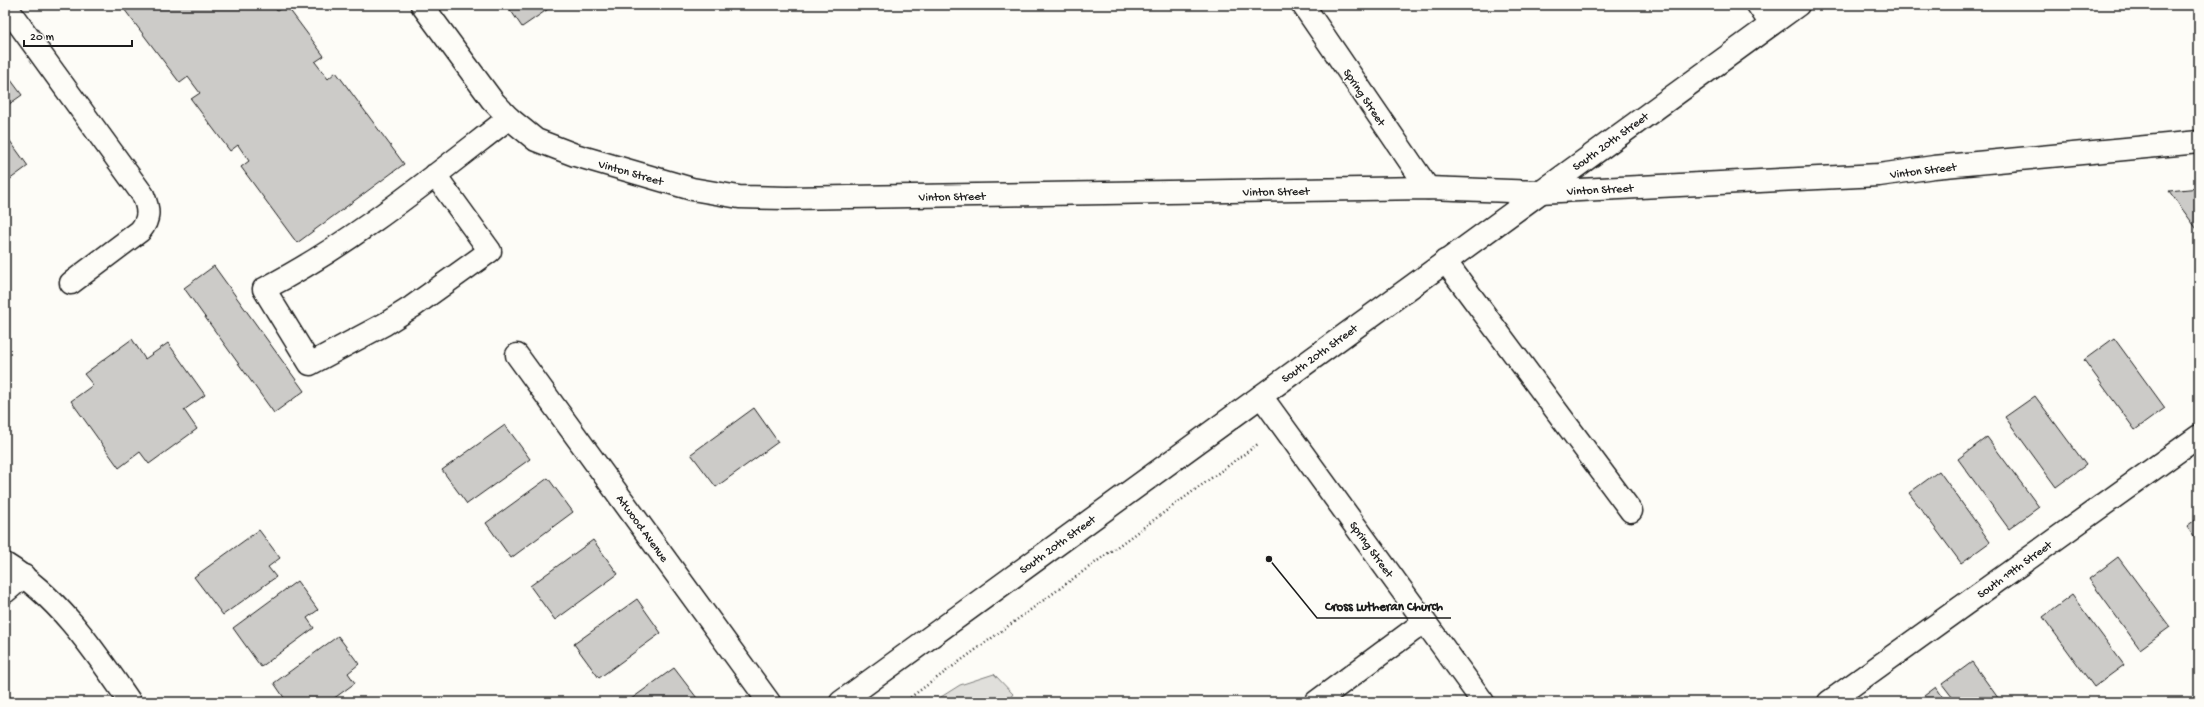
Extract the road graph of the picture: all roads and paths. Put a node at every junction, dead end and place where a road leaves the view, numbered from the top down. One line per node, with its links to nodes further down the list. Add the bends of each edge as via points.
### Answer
1 (5, 5): 13 (street, via 143,195 149,208 145,226 140,231)
2 (422, 5): 7 (street, Vinton Street, via 492,100)
3 (1303, 5): 10 (street, Spring Street)
4 (1758, 5): 6 (street)
5 (1798, 5): 6 (street, South 20th Street)
6 (1771, 24): 11 (street, South 20th Street)
7 (509, 118): 9 (street); 10 (street, Vinton Street, via 536,140 575,155 692,190 739,197)
8 (2199, 142): 11 (street, Vinton Street, via 1934,167 1880,175)
9 (435, 175): 9 (street, via 337,248 264,289 310,364 407,311 490,251)
10 (1428, 188): 11 (street, Vinton Street)
11 (1539, 192): 12 (street, South 20th Street)
12 (1445, 261): 15 (street, South 20th Street); 18 (street)
13 (71, 283)
14 (517, 355): 24 (street, Atwood Avenue)
15 (1261, 396): 16 (street, Spring Street); 25 (street, South 20th Street)
16 (1283, 426): 22 (street, Spring Street); 26 (path)
17 (2199, 436): 29 (street, South 19th Street)
18 (1631, 511)
19 (5, 564): 20 (street)
20 (24, 576): 21 (street); 23 (street, via 60,608 88,642)
21 (5, 592)
22 (1424, 622): 27 (street); 28 (street, Spring Street)
23 (130, 702)
24 (769, 702)
25 (841, 702)
26 (904, 702)
27 (1316, 702)
28 (1482, 702)
29 (1829, 702)

